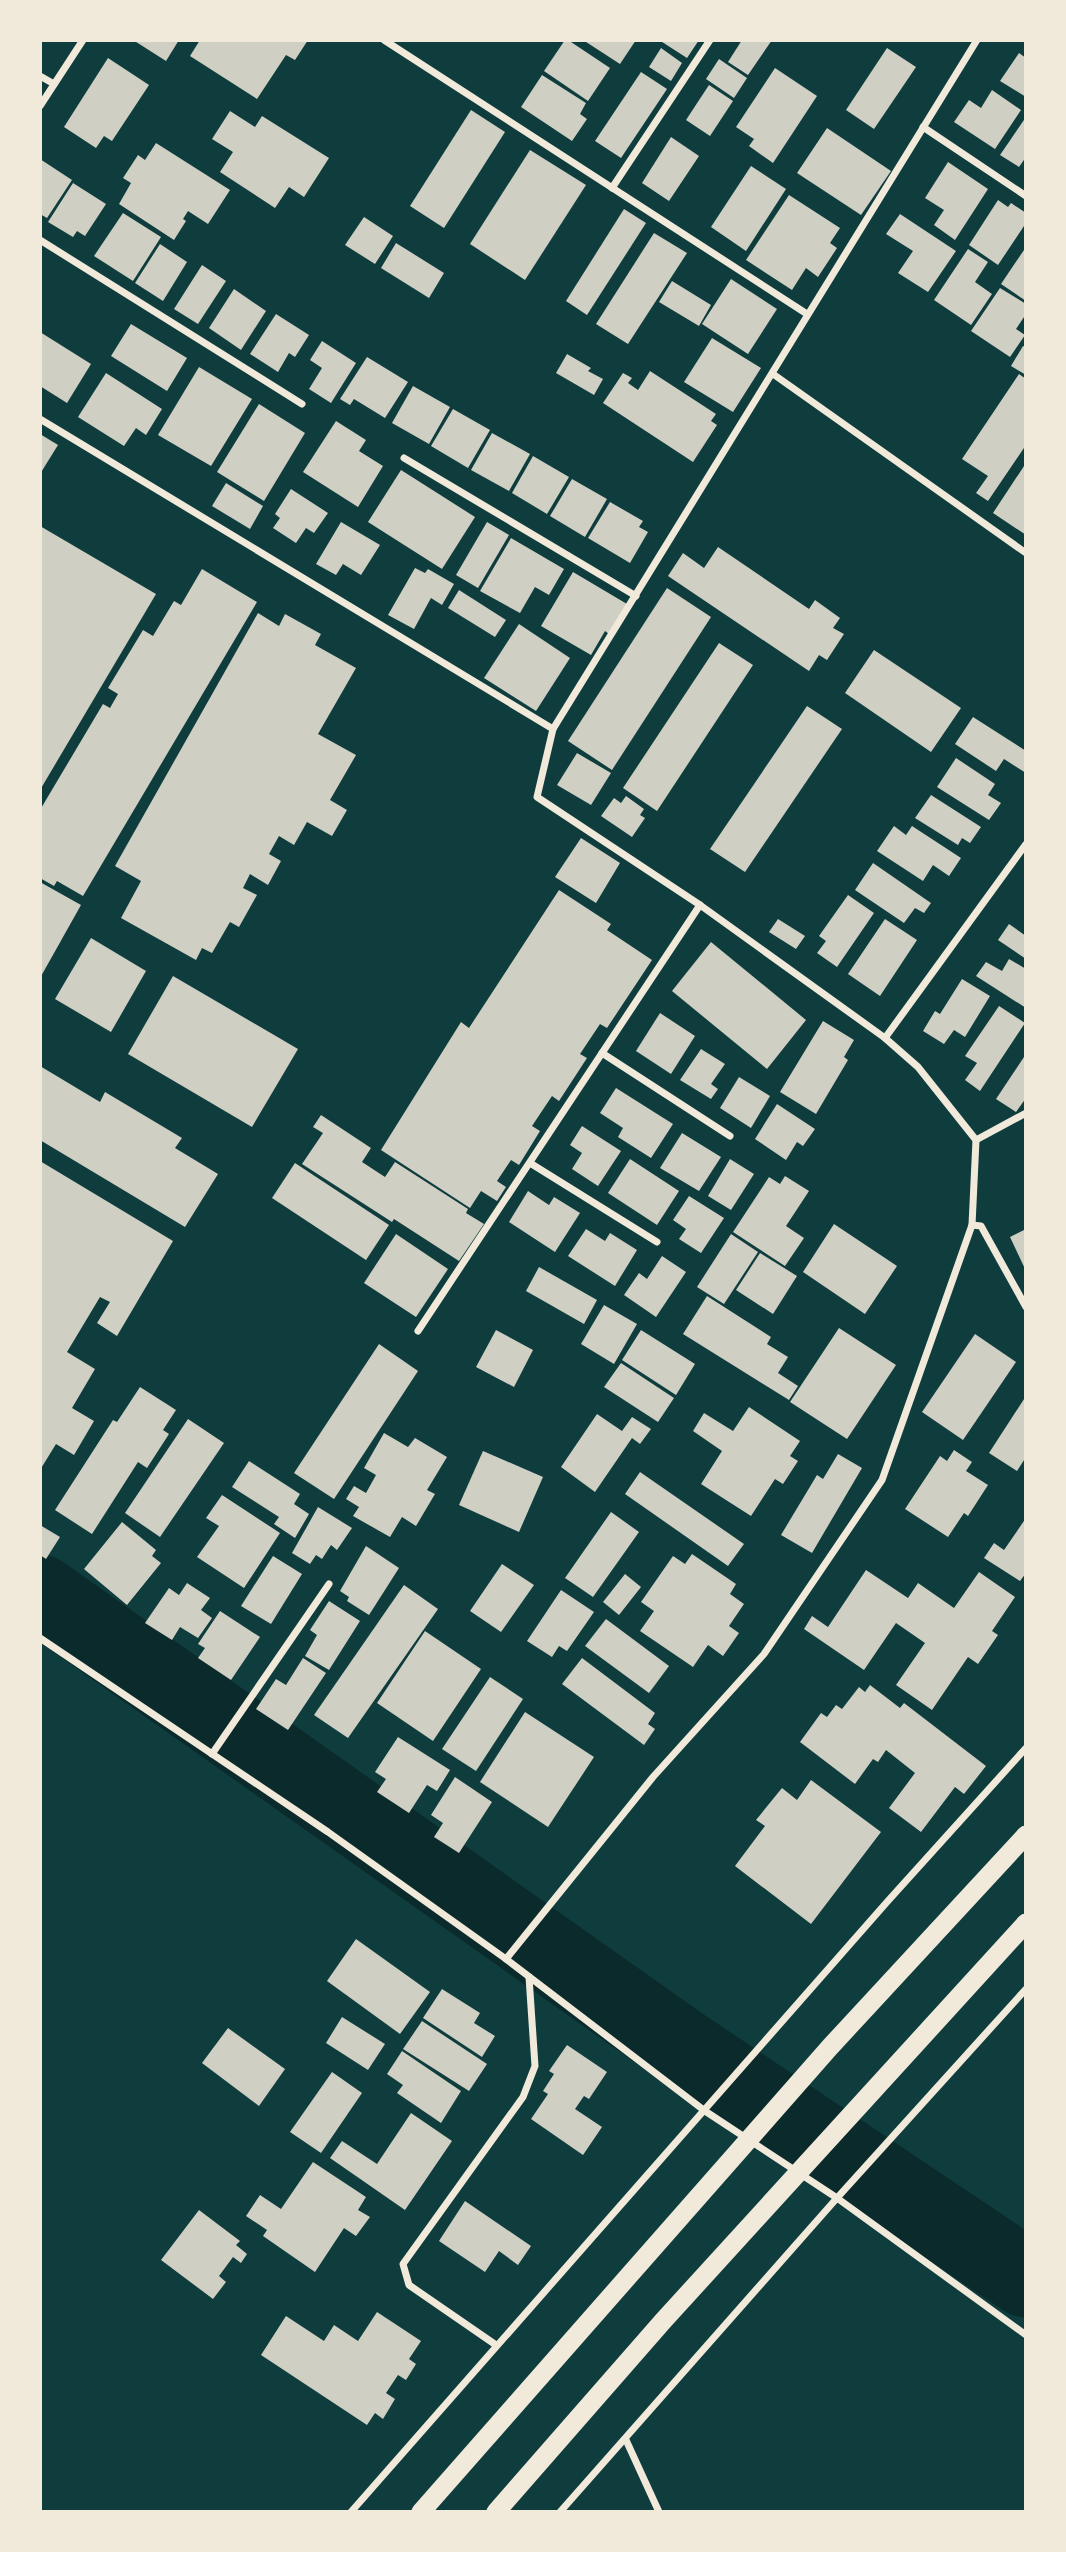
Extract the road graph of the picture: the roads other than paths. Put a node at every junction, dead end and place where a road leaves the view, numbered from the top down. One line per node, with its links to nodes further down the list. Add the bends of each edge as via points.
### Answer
1 (83, 40): 6 (street)
2 (384, 40): 9 (street)
3 (710, 40): 9 (street)
4 (976, 40): 8 (street)
5 (40, 76): 6 (street)
6 (54, 85): 7 (street)
7 (40, 106)
8 (923, 127): 10 (street); 12 (street)
9 (612, 188): 12 (street)
10 (1026, 196)
11 (40, 240): 14 (street)
12 (807, 314): 13 (street)
13 (773, 374): 17 (street); 18 (street)
14 (302, 404)
15 (40, 419): 19 (street)
16 (404, 458): 18 (street)
17 (1026, 553)
18 (636, 596): 19 (street)
19 (553, 729): 21 (street, via 537,797)
20 (1026, 844): 22 (street)
21 (700, 905): 22 (street); 23 (street)
22 (885, 1038): 26 (street, via 918,1067)
23 (602, 1052): 25 (street); 27 (street)
24 (1026, 1113): 26 (street)
25 (730, 1136)
26 (976, 1140): 28 (street)
27 (530, 1163): 29 (street); 31 (street)
28 (972, 1225): 30 (street, via 981,1226); 38 (street, via 882,1480 764,1654 653,1777)
29 (657, 1242)
30 (1026, 1307)
31 (418, 1331)
32 (329, 1584): 35 (street)
33 (40, 1638): 35 (street)
34 (1026, 1748): 41 (street)
35 (212, 1754): 38 (street)
36 (1026, 1835): 47 (highway, via 830,2046)
37 (1026, 1923): 48 (highway, via 663,2321)
38 (506, 1959): 39 (street)
39 (529, 1977): 41 (street); 44 (street, via 535,2066 523,2097 403,2264 409,2285)
40 (1026, 1989): 42 (street)
41 (705, 2111): 42 (street); 44 (street)
42 (837, 2197): 43 (street); 45 (street)
43 (1026, 2335)
44 (496, 2345): 46 (street)
45 (626, 2440): 49 (street); 50 (street)
46 (351, 2512)
47 (421, 2512)
48 (496, 2512)
49 (560, 2512)
50 (659, 2512)

